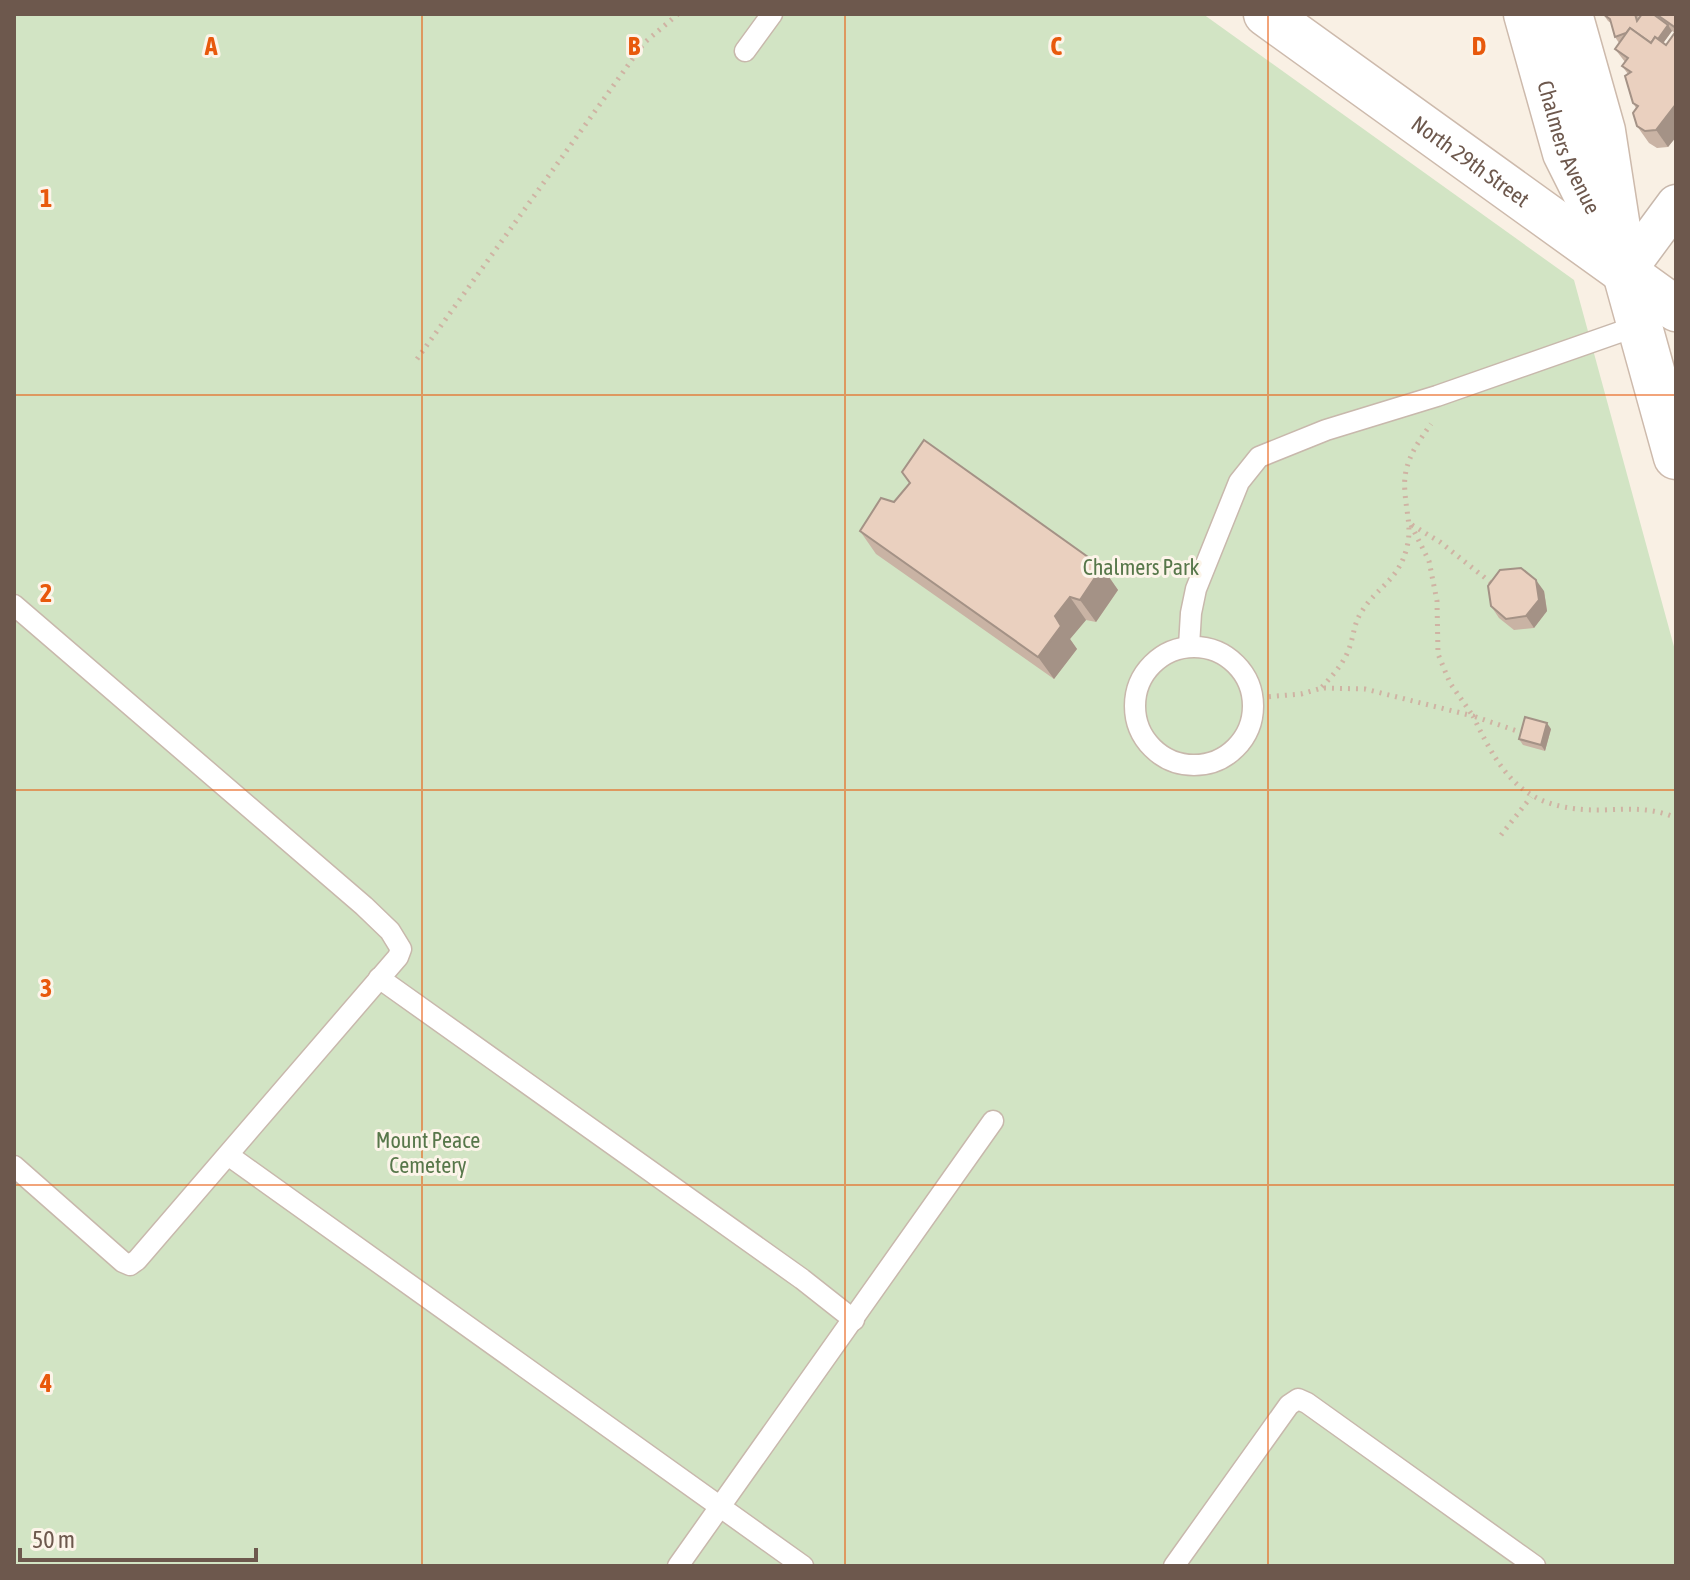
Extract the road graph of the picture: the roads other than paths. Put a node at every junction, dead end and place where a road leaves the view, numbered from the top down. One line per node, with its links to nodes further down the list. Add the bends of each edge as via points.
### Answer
1 (772, 14): 5 (lane)
2 (1266, 14): 7 (street, North 29th Street)
3 (1526, 14): 7 (street, Chalmers Avenue, via 1565,153)
4 (1570, 14): 7 (street, Chalmers Avenue, via 1603,131)
5 (745, 51)
6 (1676, 204): 7 (street)
7 (1625, 273): 8 (street, Chalmers Avenue)
8 (1658, 317): 9 (street, Chalmers Avenue); 11 (lane, via 1259,457 1239,482 1196,589)
9 (1676, 457)
10 (14, 605): 12 (lane, via 390,931 401,949)
11 (1189, 646): 11 (lane, via 1158,658 1146,670 1134,700 1140,733 1150,747 1178,764 1195,765 1211,763 1239,745 1253,715 1253,698 1238,665 1207,647)
12 (379, 978): 14 (lane); 16 (lane)
13 (993, 1121): 16 (lane)
14 (228, 1155): 15 (lane, via 130,1265); 17 (lane)
15 (14, 1166)
16 (854, 1320): 17 (lane)
17 (720, 1506): 18 (lane); 19 (lane)
18 (678, 1566)
19 (803, 1566)
20 (1174, 1566): 21 (lane, via 1298,1399)
21 (1535, 1566)

